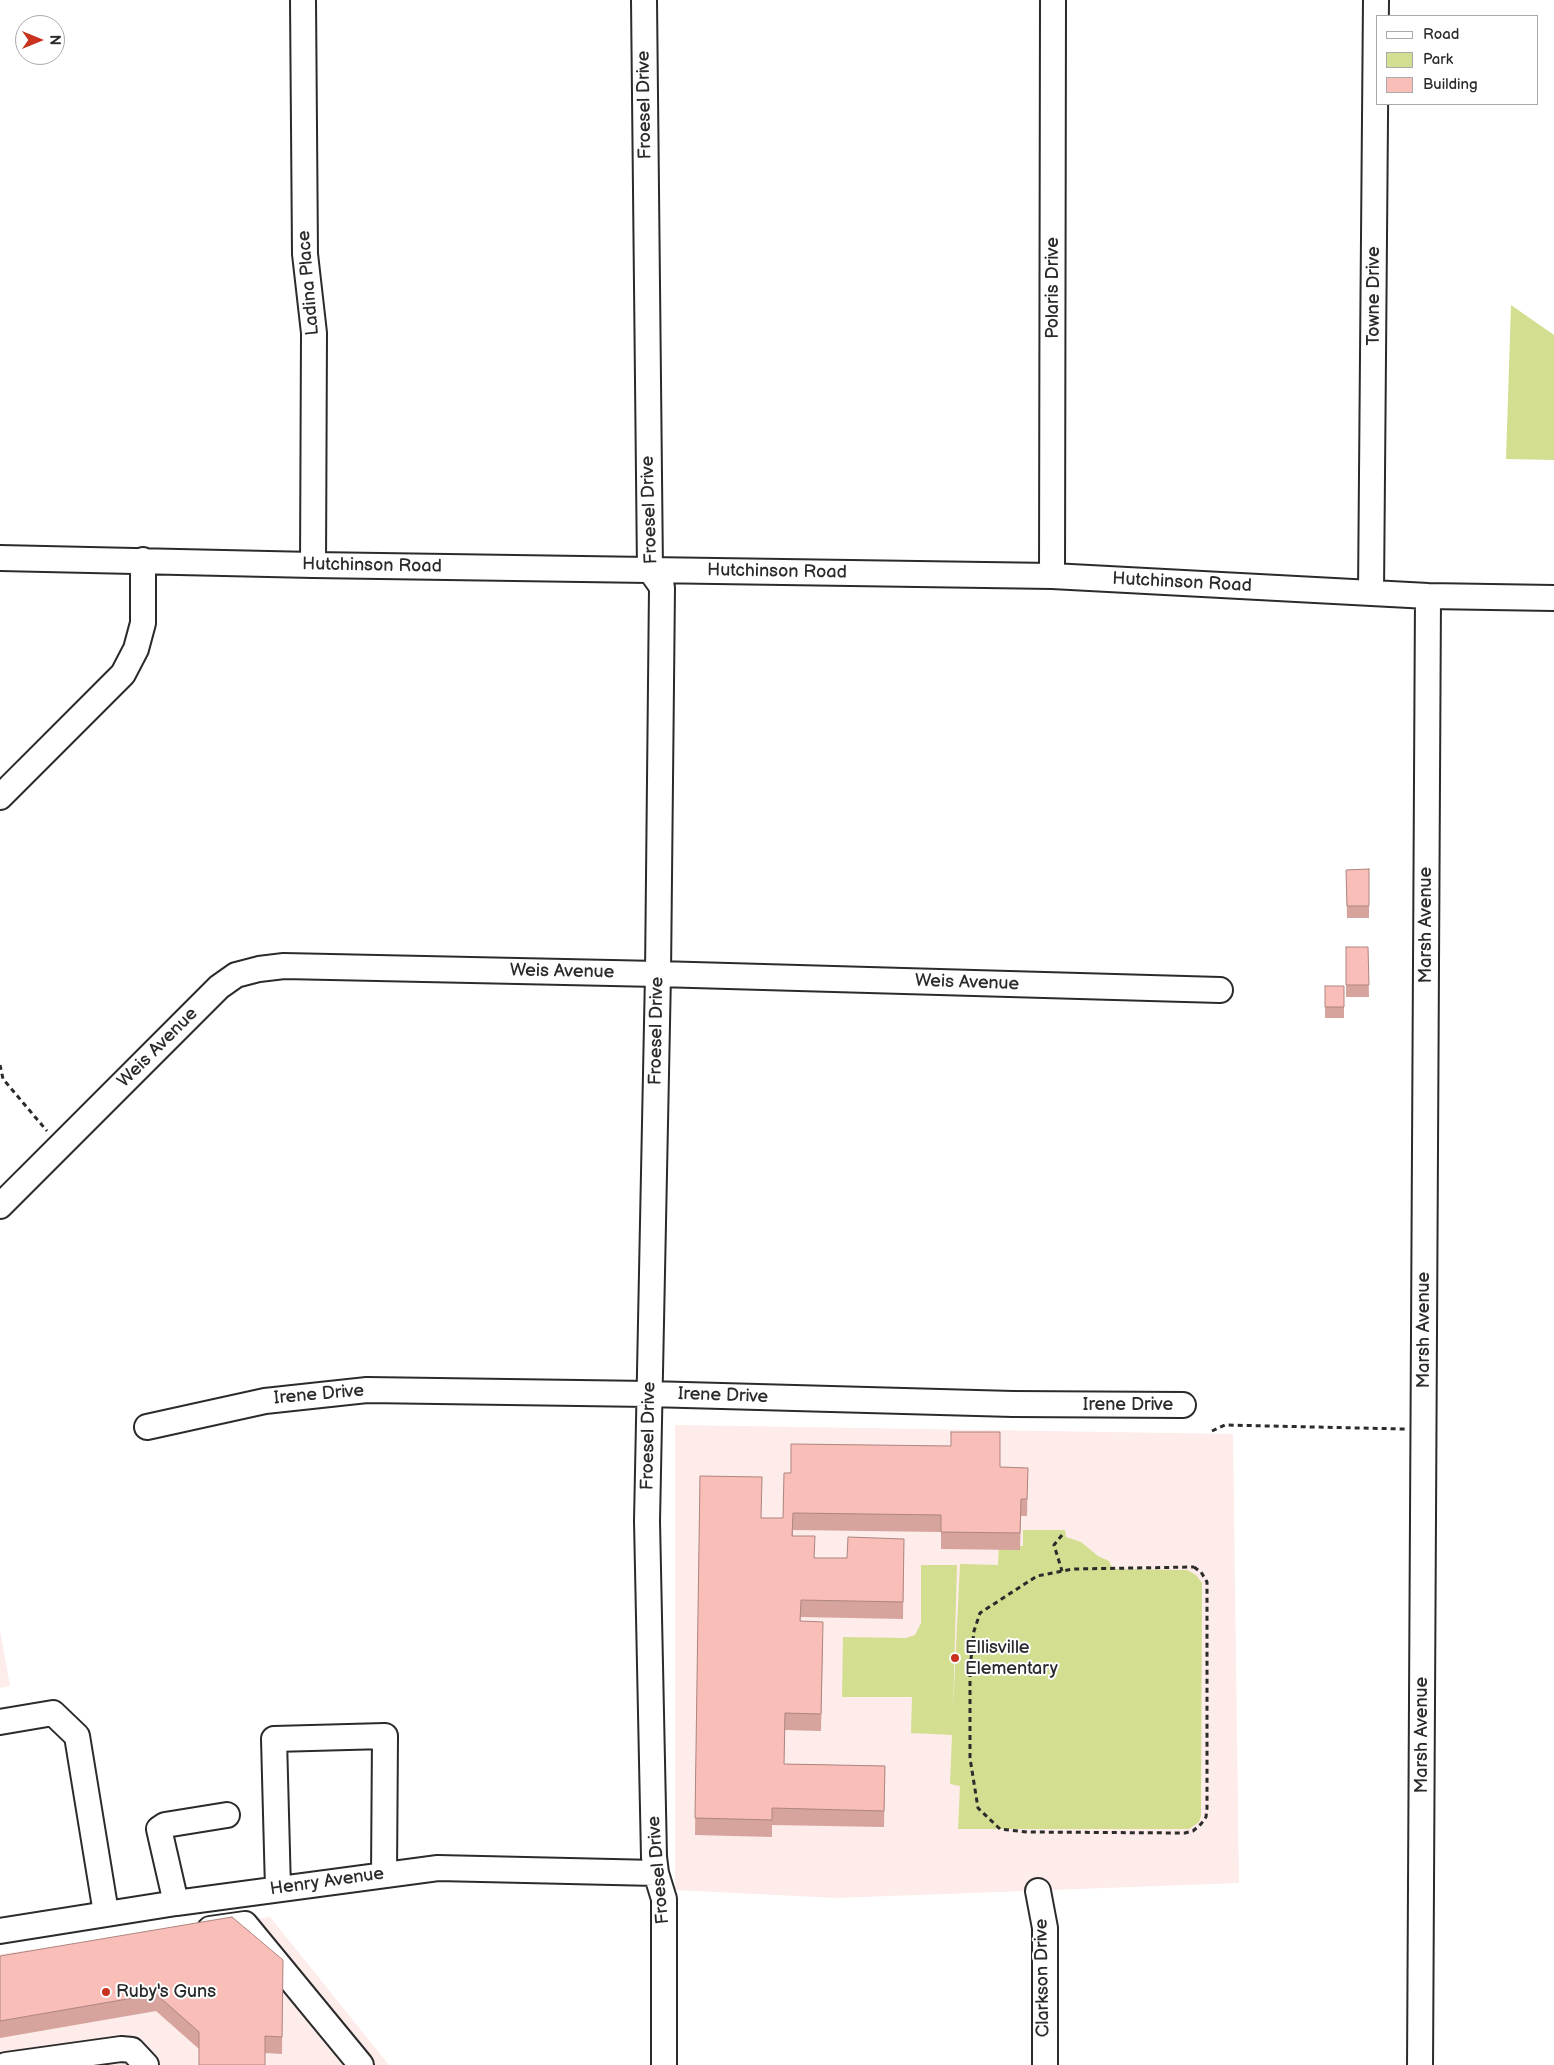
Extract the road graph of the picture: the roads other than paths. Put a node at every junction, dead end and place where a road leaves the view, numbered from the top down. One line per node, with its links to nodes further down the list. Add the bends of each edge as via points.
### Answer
1 (303, 0): 7 (street, Ladina Place, via 305,254 314,334)
2 (644, 0): 8 (street, Froesel Drive)
3 (1053, 0): 9 (street, Polaris Drive)
4 (1376, 0): 10 (street, Towne Drive)
5 (0, 558): 6 (street, Hutchinson Road)
6 (143, 560): 7 (street, Hutchinson Road); 13 (street, via 143,623 136,649 123,674)
7 (313, 565): 8 (street, Hutchinson Road)
8 (650, 570): 9 (street, Hutchinson Road); 14 (street, Froesel Drive, via 662,587)
9 (1052, 576): 10 (street, Hutchinson Road)
10 (1371, 593): 11 (street, Hutchinson Road)
11 (1428, 596): 12 (street, Hutchinson Road); 35 (street, Marsh Avenue)
12 (1554, 598)
13 (0, 797)
14 (658, 974): 15 (street, Weis Avenue); 16 (street, Weis Avenue, via 284,966 236,975 219,987); 17 (street, Froesel Drive)
15 (1220, 990)
16 (0, 1206)
17 (650, 1394): 18 (street, Irene Drive); 19 (street, Irene Drive, via 367,1390 264,1401); 22 (street, Froesel Drive, via 647,1522)
18 (1182, 1405)
19 (147, 1427)
20 (0, 1722): 27 (street, via 53,1713 77,1736)
21 (227, 1815): 26 (street, via 165,1825 159,1829)
22 (656, 1873): 23 (street, Henry Avenue, via 438,1868); 33 (street, Froesel Drive, via 664,1899)
23 (384, 1874): 24 (street, Henry Avenue); 24 (street, via 384,1736 274,1739)
24 (278, 1889): 26 (street, Henry Avenue)
25 (1038, 1891): 34 (street, Clarkson Drive, via 1045,1928)
26 (176, 1903): 27 (street, Henry Avenue)
27 (106, 1913): 28 (street, Henry Avenue)
28 (0, 1931)
29 (186, 1933): 32 (street, via 245,1924)
30 (6, 2065): 31 (street, via 121,2048 132,2050)
31 (146, 2065)
32 (362, 2065)
33 (664, 2065)
34 (1044, 2065)
35 (1420, 2065)

